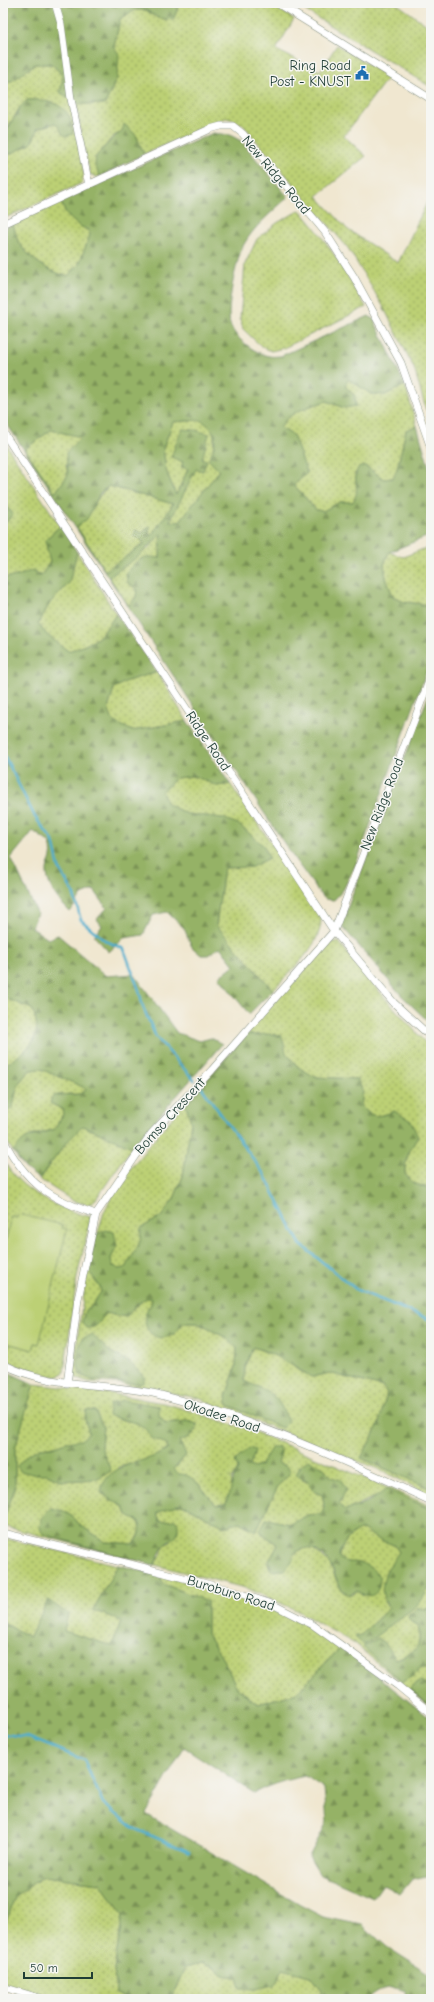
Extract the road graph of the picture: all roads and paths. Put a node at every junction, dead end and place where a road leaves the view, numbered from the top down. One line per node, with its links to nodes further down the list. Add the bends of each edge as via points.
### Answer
1 (55, 3): 4 (street, via 61,24 71,99)
2 (277, 3): 3 (street)
3 (431, 99)
4 (89, 185): 5 (street, New Ridge Road); 7 (street, New Ridge Road, via 197,134 221,126 233,126 243,134 325,232 354,277 401,363)
5 (3, 224)
6 (3, 432): 9 (street, Ridge Road)
7 (431, 448)
8 (431, 676): 9 (street, New Ridge Road)
9 (334, 931): 10 (street, Ridge Road, via 394,1003); 12 (street, Bomso Crescent, via 212,1070 151,1134)
10 (431, 1037)
11 (3, 1139): 12 (street, via 14,1160 32,1180 67,1205)
12 (96, 1214): 14 (street, Bomso Crescent, via 78,1299)
13 (3, 1364): 14 (street, Okodee Road, via 40,1378)
14 (67, 1384): 15 (street, Okodee Road, via 157,1394 199,1407 335,1457)
15 (431, 1501)
16 (3, 1533): 17 (street, Buroburo Road, via 226,1589 272,1604 313,1625)
17 (431, 1713)
18 (3, 1988): 19 (street)
19 (43, 1999)

